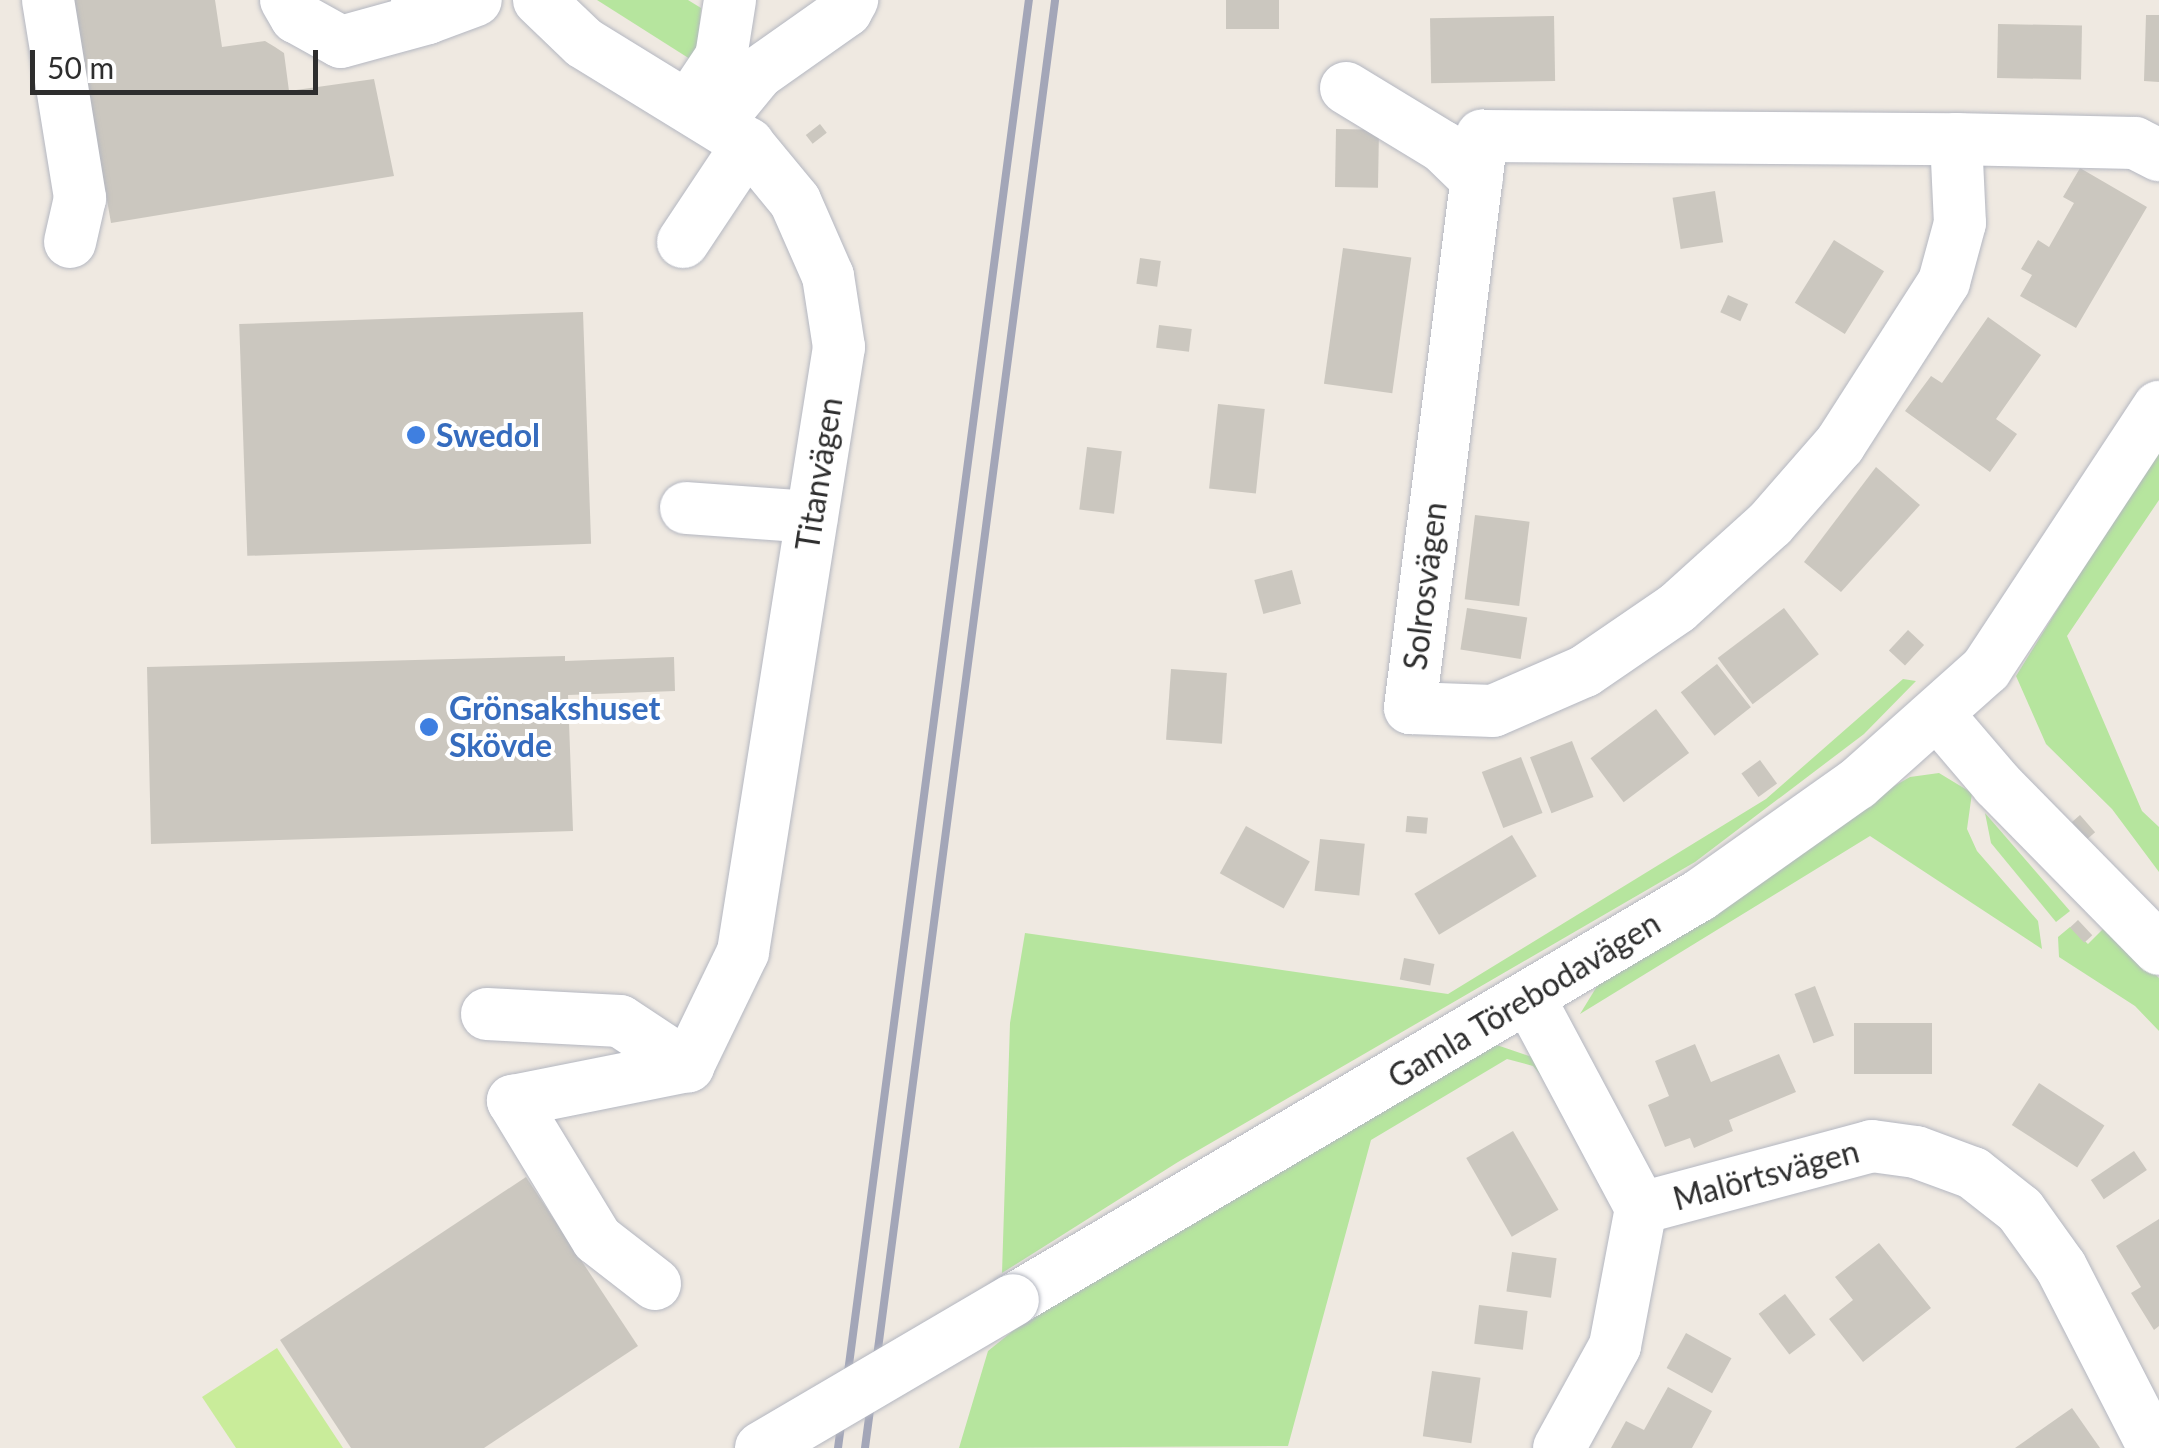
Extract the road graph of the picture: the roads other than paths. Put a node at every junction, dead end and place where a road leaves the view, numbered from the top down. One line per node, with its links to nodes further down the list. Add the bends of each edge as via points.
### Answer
1 (48, 0): 13 (street, via 80,198)
2 (286, 0): 7 (street, via 296,17 341,42)
3 (476, 0): 7 (street)
4 (539, 0): 9 (street, Titanvägen, via 584,43)
5 (852, 0): 9 (street, via 758,74)
6 (726, 2): 9 (street)
7 (422, 9)
8 (1346, 88): 12 (street, via 1443,147)
9 (718, 124): 14 (street); 17 (street, Titanvägen, via 795,201 828,276 839,346)
10 (1956, 139): 11 (street, Solrosvägen, via 2135,143); 12 (street, Solrosvägen, via 1482,136); 12 (street, Solrosvägen, via 1960,223 1944,282 1840,444 1770,524 1677,608 1586,671 1493,710 1410,708)
11 (2159, 155)
12 (1477, 180)
13 (70, 242)
14 (683, 242)
15 (2159, 407): 18 (street, Gamla Törebodavägen, via 1986,669)
16 (686, 508): 17 (street)
17 (812, 516): 22 (street, Titanvägen, via 743,952)
18 (1940, 716): 19 (street, via 1996,784); 20 (street, Gamla Törebodavägen, via 1700,896)
19 (2159, 949)
20 (1529, 998): 23 (street, Malörtsvägen); 25 (street, Gamla Törebodavägen, bridge)
21 (486, 1014): 22 (street, via 610,999)
22 (688, 1066): 24 (street, via 513,1101 597,1239)
23 (1641, 1208): 26 (street, Malörtsvägen, via 1615,1346); 27 (street, Malörtsvägen, via 1872,1146 1916,1152 1973,1173 2020,1210 2061,1267 2118,1366)
24 (655, 1284)
25 (761, 1448)
26 (1559, 1448)
27 (2154, 1448)

